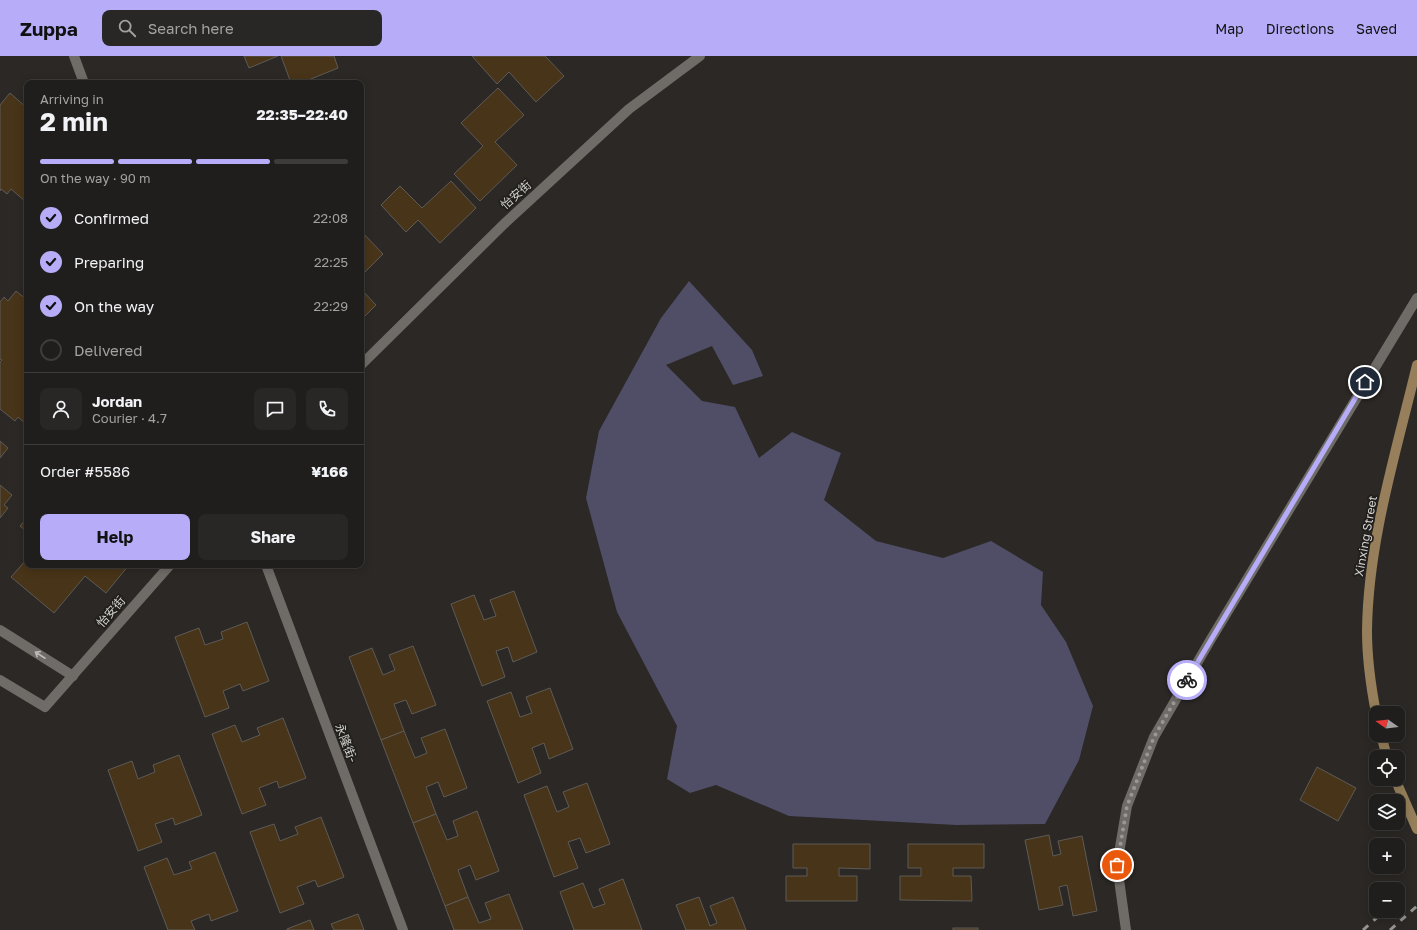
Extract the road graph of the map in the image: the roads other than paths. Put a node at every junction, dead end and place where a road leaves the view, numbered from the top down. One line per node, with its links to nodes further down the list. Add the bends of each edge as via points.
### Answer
1 (74, 56): 3 (street)
2 (700, 56): 5 (street, 怡安街, via 629,109 515,213)
3 (83, 80)
4 (1417, 298): 16 (street, via 1154,737 1127,806 1117,865)
5 (364, 362)
6 (1417, 366): 12 (main road, Xinxing Street, via 1379,522 1370,581 1367,632)
7 (167, 568): 10 (street, 怡安街)
8 (267, 568): 15 (street, 永隆街-)
9 (0, 630): 10 (street, one-way to 9)
10 (73, 676): 11 (street, 怡安街, via 45,707)
11 (0, 680)
12 (1375, 706)
13 (1398, 786): 14 (main road)
14 (1417, 828)
15 (403, 930)
16 (1126, 930)

